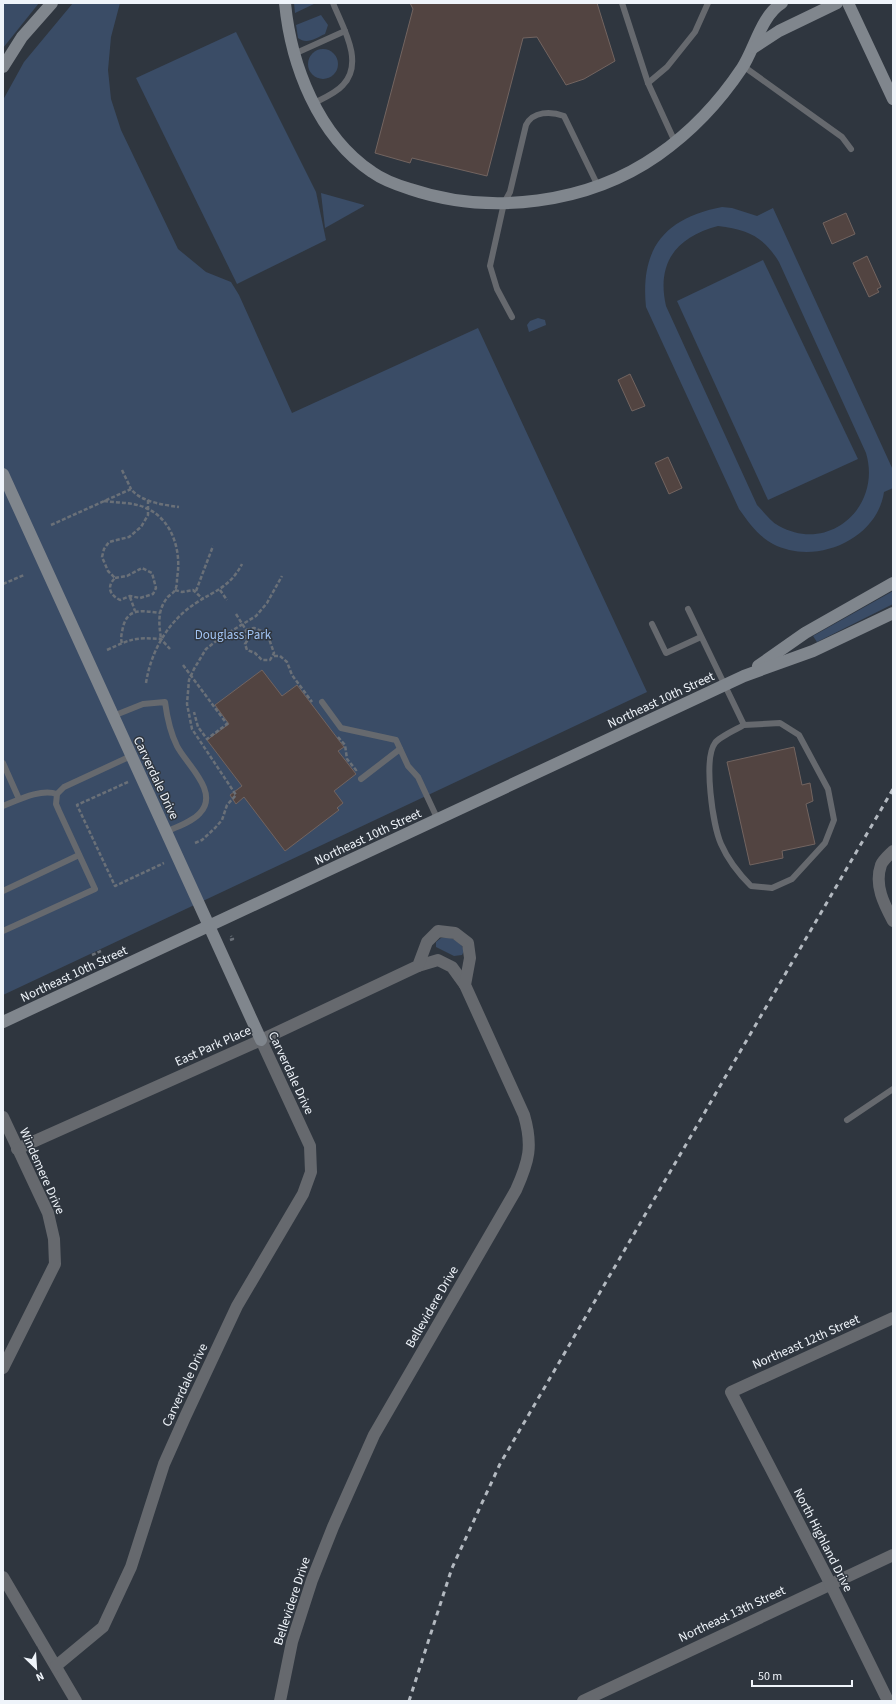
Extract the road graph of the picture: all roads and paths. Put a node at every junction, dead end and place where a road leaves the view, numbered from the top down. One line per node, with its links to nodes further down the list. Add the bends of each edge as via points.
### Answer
1 (52, 3): 13 (street, via 22,37)
2 (285, 3): 11 (street)
3 (333, 3): 9 (lane)
4 (622, 3): 14 (lane)
5 (708, 3): 14 (lane, via 695,32 667,67)
6 (782, 3): 10 (street, via 769,14)
7 (837, 3): 10 (street, via 779,31)
8 (848, 3): 15 (street)
9 (344, 31): 11 (lane); 16 (lane, via 352,61 350,74 343,85)
10 (753, 48): 12 (street)
11 (294, 54): 16 (street)
12 (743, 66): 17 (street, via 718,101); 18 (lane, via 842,137)
13 (3, 67)
14 (648, 83): 17 (lane)
15 (893, 98)
16 (314, 103): 20 (street, via 331,132 349,154 372,173 394,184 440,198)
17 (675, 142): 19 (street, via 626,174)
18 (851, 150)
19 (598, 186): 20 (street, via 556,198); 20 (lane, via 564,116 536,114 530,117 526,125 510,192)
20 (504, 204): 21 (lane, via 490,266 497,288)
21 (512, 317)
22 (122, 470): 24 (path)
23 (3, 474): 63 (street, Carverdale Drive)
24 (131, 489): 25 (path); 26 (path)
25 (148, 500): 27 (path); 28 (path)
26 (104, 501): 28 (path); 29 (path)
27 (179, 507)
28 (148, 508): 34 (path, via 146,521 141,527 129,537 109,542 104,549 102,558 108,571); 37 (path, via 166,523 174,538 178,554)
29 (51, 525)
30 (213, 546): 39 (path)
31 (242, 564): 38 (path, via 231,581)
32 (24, 575): 36 (path)
33 (282, 576): 49 (path, via 267,603 256,616)
34 (115, 578): 40 (path, via 110,583 113,596 120,600); 40 (path, via 127,576 142,568 152,573 156,588 153,594 140,598)
35 (893, 583): 58 (street, Northeast 10th Street, via 805,633)
36 (3, 584)
37 (175, 590): 39 (path); 45 (path, via 168,597)
38 (220, 590): 41 (path); 42 (path)
39 (196, 591): 41 (path)
40 (130, 596): 44 (path)
41 (203, 599): 52 (path, via 186,611)
42 (227, 600)
43 (688, 609): 51 (lane)
44 (135, 611): 45 (path); 53 (path, via 126,617)
45 (160, 613): 52 (path)
46 (893, 613): 58 (street, Northeast 10th Street, via 813,651)
47 (236, 614): 49 (path)
48 (652, 624): 51 (lane, via 666,653)
49 (243, 625): 50 (path); 57 (path, via 212,643)
50 (246, 630): 50 (path, via 246,650 262,660 270,660 274,653 267,633 254,628)
51 (701, 637): 60 (lane)
52 (161, 639): 53 (path, via 136,638); 54 (path); 59 (path, via 152,659)
53 (122, 643): 55 (path)
54 (170, 649)
55 (107, 650)
56 (183, 665): 57 (path)
57 (191, 675): 62 (path, via 227,724 207,739 198,727); 75 (path, via 186,704 192,729 236,795 227,805 222,820 202,840)
58 (744, 676): 60 (street, Northeast 10th Street)
59 (146, 683)
60 (724, 686): 64 (lane); 73 (street, Northeast 10th Street)
61 (322, 702): 65 (lane, via 341,728 396,740)
62 (194, 712)
63 (113, 716): 66 (street, Carverdale Drive); 74 (lane, via 143,704 165,702 173,738 204,788 206,802 201,812)
64 (744, 725): 64 (lane, via 780,723 799,735 828,789 834,820 825,843 792,879 772,888 751,886 736,870 721,844 711,806 710,759 715,742)
65 (400, 749): 68 (lane); 73 (lane, via 408,766 418,777)
66 (131, 756): 70 (lane, via 64,787); 74 (street, Carverdale Drive)
67 (3, 763): 71 (lane)
68 (361, 779)
69 (128, 782): 78 (path, via 78,806 115,886)
70 (57, 794): 71 (lane, via 50,791); 77 (lane, via 58,811)
71 (19, 799): 72 (lane)
72 (3, 806)
73 (438, 820): 81 (street, Northeast 10th Street)
74 (166, 832): 81 (street, Carverdale Drive)
75 (195, 843)
76 (893, 851): 80 (street, via 881,864 878,881 883,901)
77 (79, 855): 79 (lane); 82 (lane, via 95,889)
78 (164, 863)
79 (3, 891)
80 (893, 921)
81 (209, 927): 89 (street, Northeast 10th Street); 90 (street, Carverdale Drive)
82 (3, 931)
83 (231, 936): 84 (path, via 233,939)
84 (230, 940)
85 (101, 951): 86 (path)
86 (92, 955)
87 (418, 966): 88 (street, East Park Place, via 438,960 452,967); 88 (street, via 427,942 438,931 455,933 468,943 470,958); 90 (street, East Park Place)
88 (466, 985): 103 (street, Bellevidere Drive, via 524,1115 529,1132 530,1153 516,1190 374,1434 312,1580 292,1642)
89 (3, 1022)
90 (260, 1040): 94 (street, East Park Place); 101 (street, Carverdale Drive, via 310,1146 311,1172 303,1194 237,1306 188,1410 164,1464 131,1567 103,1627)
91 (893, 1089): 93 (lane)
92 (3, 1117): 94 (street, Windemere Drive)
93 (846, 1120)
94 (17, 1149): 96 (street, Windemere Drive, via 48,1213 54,1239 55,1264)
95 (893, 1318): 97 (street, Northeast 12th Street)
96 (3, 1368)
97 (730, 1392): 100 (street, North Highland Drive)
98 (893, 1555): 100 (street, Northeast 13th Street)
99 (3, 1577): 101 (street)
100 (830, 1583): 104 (street, Northeast 13th Street); 105 (street, North Highland Drive)
101 (56, 1666): 102 (street)
102 (76, 1701)
103 (280, 1701)
104 (583, 1701)
105 (888, 1701)

